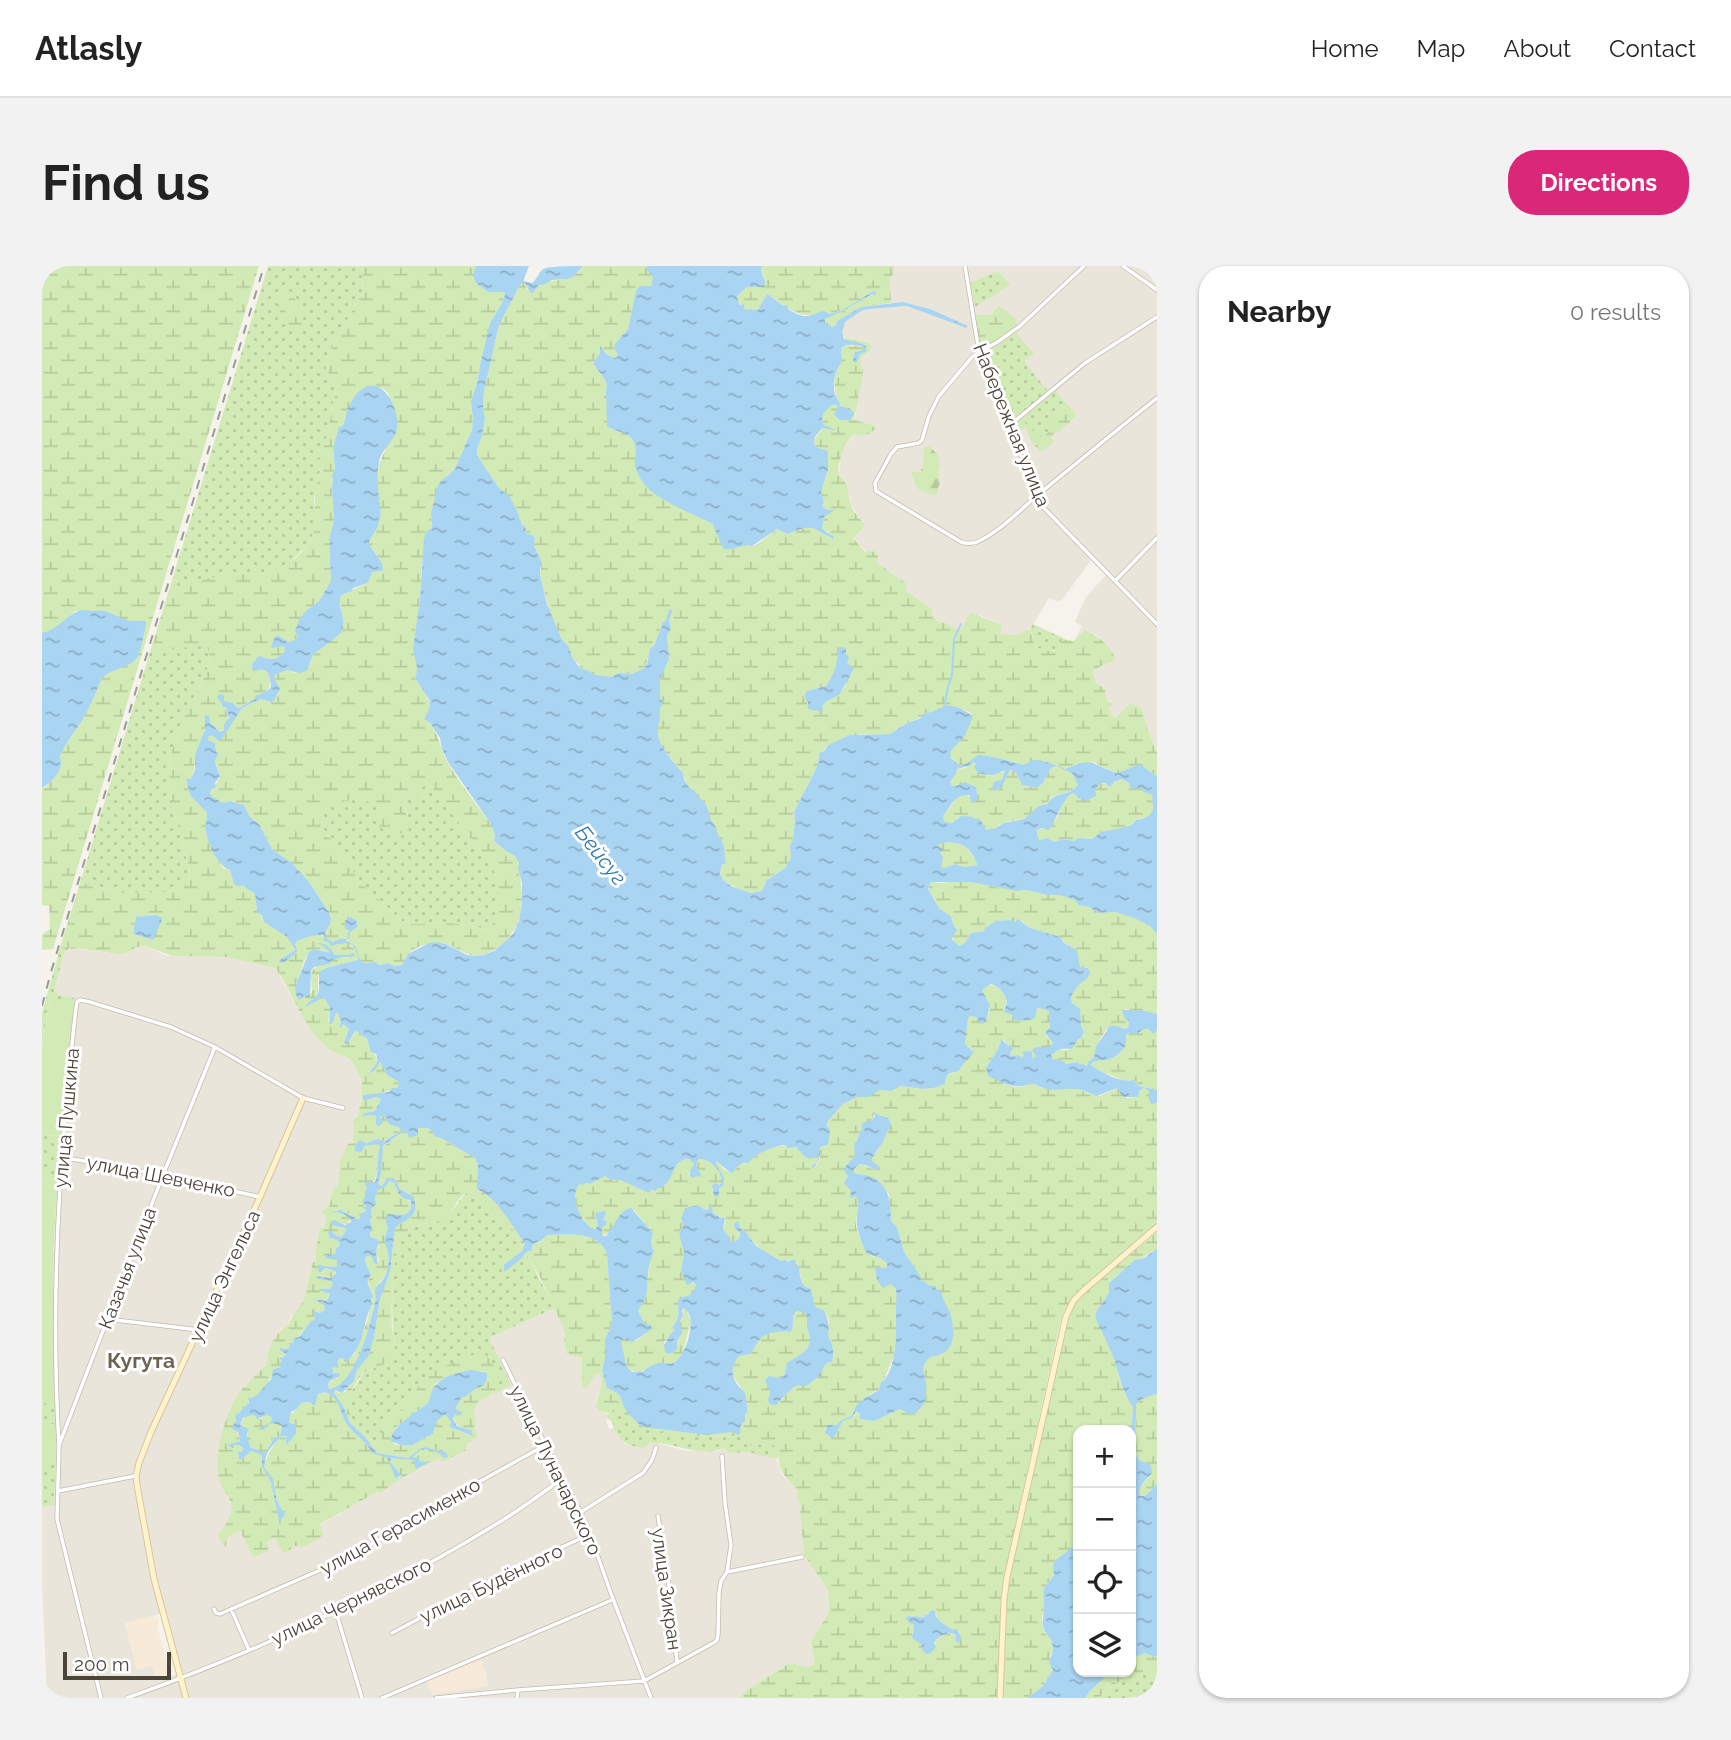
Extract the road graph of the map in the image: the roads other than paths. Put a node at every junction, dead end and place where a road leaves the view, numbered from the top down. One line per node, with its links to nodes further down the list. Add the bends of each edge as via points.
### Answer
1 (965, 266): 6 (street, Набережная улица)
2 (1084, 266): 6 (street, via 1020,326)
3 (1124, 266): 4 (street)
4 (1157, 290)
5 (1157, 317): 8 (street, via 1085,363)
6 (979, 352): 8 (street, Набережная улица); 9 (street, via 939,396 922,440 893,451 874,489 967,544 998,529)
7 (1157, 397): 9 (street)
8 (1009, 426): 9 (street, Набережная улица)
9 (1037, 496): 11 (street, Набережная улица, via 1047,513)
10 (1157, 538): 11 (street)
11 (1116, 580): 12 (street, Набережная улица)
12 (1157, 624)
13 (215, 1047): 14 (street); 16 (street, улица Пушкина, via 156,1021 78,1001); 17 (street, Казачья улица)
14 (303, 1098): 15 (street); 18 (street, улица Энгельса)
15 (344, 1108)
16 (61, 1157): 17 (street, улица Шевченко); 23 (street, улица Пушкина, via 56,1272)
17 (163, 1175): 18 (street, улица Шевченко); 20 (street, Казачья улица)
18 (261, 1197): 21 (street, улица Энгельса)
19 (1157, 1227): 53 (street, via 1084,1290 1066,1316 1006,1577)
20 (107, 1319): 21 (street); 23 (street, Казачья улица)
21 (200, 1330): 27 (street, улица Энгельса, via 147,1441)
22 (503, 1360): 24 (street, улица Луначарского)
23 (59, 1445): 29 (street, Казачья улица)
24 (546, 1448): 28 (street, улица Луначарского); 37 (street, улица Герасименко, via 337,1564)
25 (656, 1448): 30 (street, via 643,1473)
26 (722, 1456): 34 (street, via 731,1545)
27 (136, 1476): 29 (street); 42 (street, улица Энгельса, via 146,1543)
28 (563, 1478): 30 (street, улица Луначарского); 38 (street, улица Чернявского, via 484,1531)
29 (58, 1490): 45 (street, Казачья улица, via 58,1528)
30 (581, 1512): 32 (street, улица Луначарского)
31 (657, 1516): 41 (street, улица Зикран)
32 (590, 1534): 35 (street, улица Луначарского); 39 (street, улица Будённого)
33 (802, 1557): 34 (street)
34 (727, 1572): 41 (street, via 719,1593 717,1640)
35 (613, 1599): 43 (street, улица Луначарского); 49 (street)
36 (214, 1609): 37 (street, улица Герасименко, via 218,1614)
37 (231, 1609): 40 (street)
38 (336, 1612): 40 (street, улица Чернявского); 48 (street)
39 (392, 1633)
40 (249, 1650): 42 (street, улица Чернявского)
41 (677, 1662): 43 (street)
42 (181, 1679): 46 (street, улица Чернявского); 47 (street, улица Энгельса)
43 (644, 1681): 44 (street); 52 (street, улица Луначарского)
44 (518, 1690): 50 (street); 51 (street)
45 (101, 1698)
46 (127, 1698)
47 (186, 1698)
48 (362, 1698)
49 (382, 1698)
50 (436, 1698)
51 (517, 1698)
52 (651, 1698)
53 (1000, 1698)

